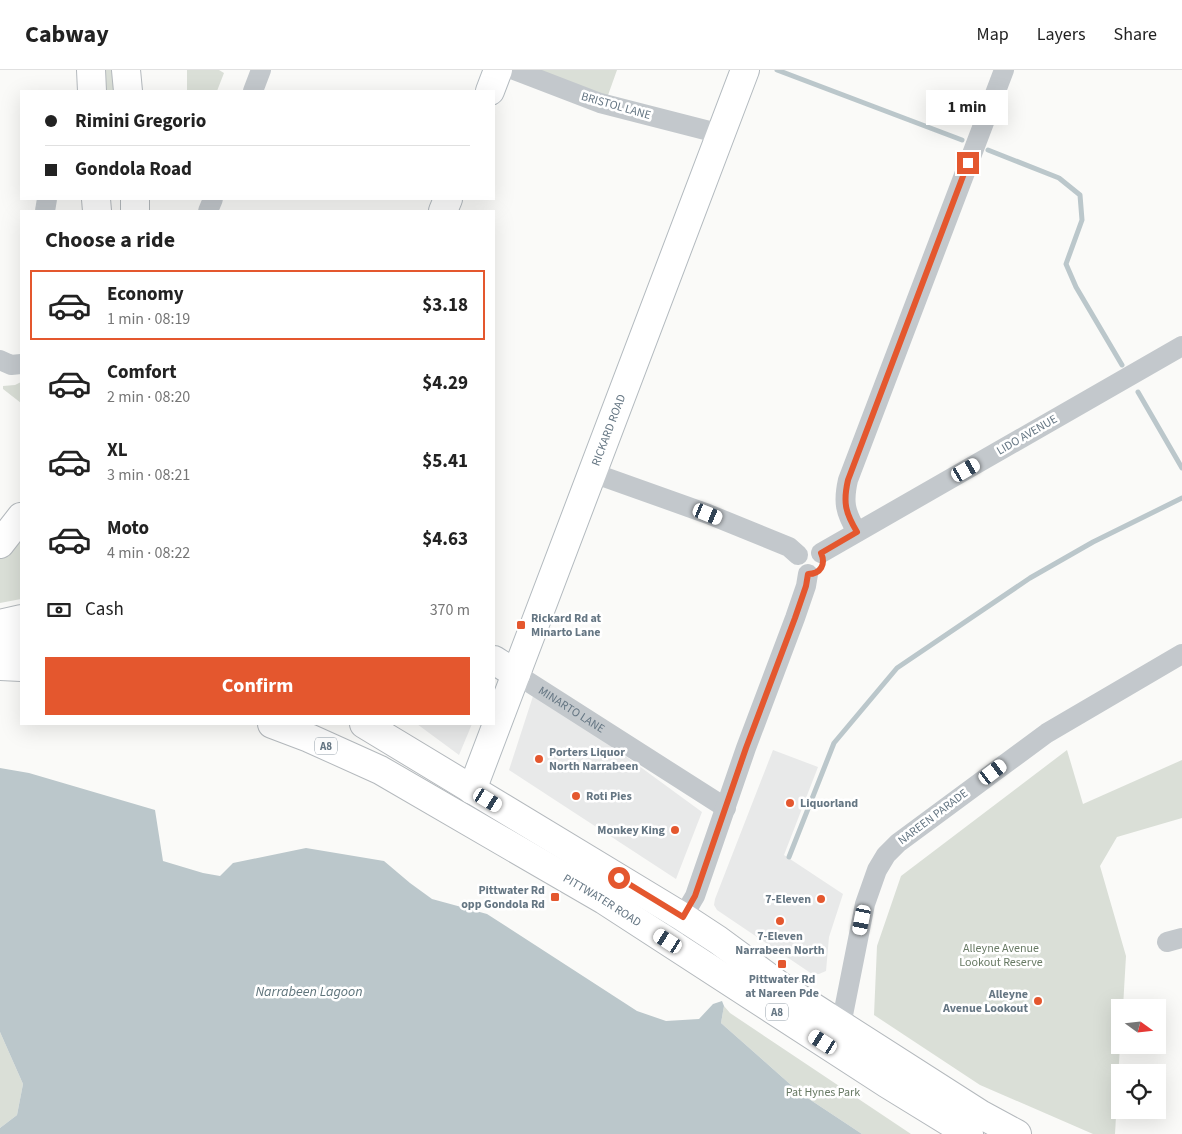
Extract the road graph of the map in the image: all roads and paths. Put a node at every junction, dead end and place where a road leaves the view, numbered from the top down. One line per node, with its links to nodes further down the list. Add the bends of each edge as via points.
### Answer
1 (91, 70): 8 (main road)
2 (126, 70): 9 (main road)
3 (261, 70): 10 (street)
4 (498, 70): 11 (main road)
5 (514, 70): 12 (street, BRISTOL LANE, via 600,103)
6 (746, 70): 12 (main road, RICKARD ROAD)
7 (1004, 70): 18 (street, via 848,480 844,501)
8 (92, 90)
9 (128, 90)
10 (254, 90)
11 (490, 90)
12 (721, 134): 16 (main road, RICKARD ROAD)
13 (1182, 346): 18 (street, LIDO AVENUE)
14 (0, 360): 15 (street, via 11,365)
15 (20, 364)
16 (593, 473): 21 (street, via 708,514 788,547); 30 (main road, RICKARD ROAD)
17 (20, 518): 19 (main road)
18 (857, 532): 20 (street, LIDO AVENUE)
19 (0, 544)
20 (821, 553): 21 (street, via 808,548); 22 (street, via 822,566 816,573)
21 (798, 555): 22 (street, via 798,567)
22 (808, 574): 38 (street, via 804,594)
23 (20, 619): 24 (main road)
24 (0, 624)
25 (20, 644): 26 (main road)
26 (0, 648)
27 (1182, 654): 41 (street, NAREEN PARADE, via 1047,733 892,849 877,870 865,904)
28 (0, 666): 29 (main road)
29 (20, 667)
30 (505, 667): 31 (main road, RICKARD ROAD); 38 (street, MINARTO LANE)
31 (495, 704)
32 (275, 725): 36 (main road, PITTWATER ROAD / A8)
33 (318, 725): 36 (main road, via 343,738)
34 (366, 725): 37 (main road, A8)
35 (489, 725): 37 (main road, RICKARD ROAD)
36 (380, 770): 40 (main road, PITTWATER ROAD / A8, via 604,900)
37 (472, 790): 39 (main road, A8)
38 (726, 808): 39 (street, via 695,896)
39 (683, 917): 40 (street); 41 (main road, A8)
40 (668, 941): 42 (main road, PITTWATER ROAD / A8)
41 (841, 1025): 43 (main road, A8)
42 (969, 1134)
43 (1017, 1134)

